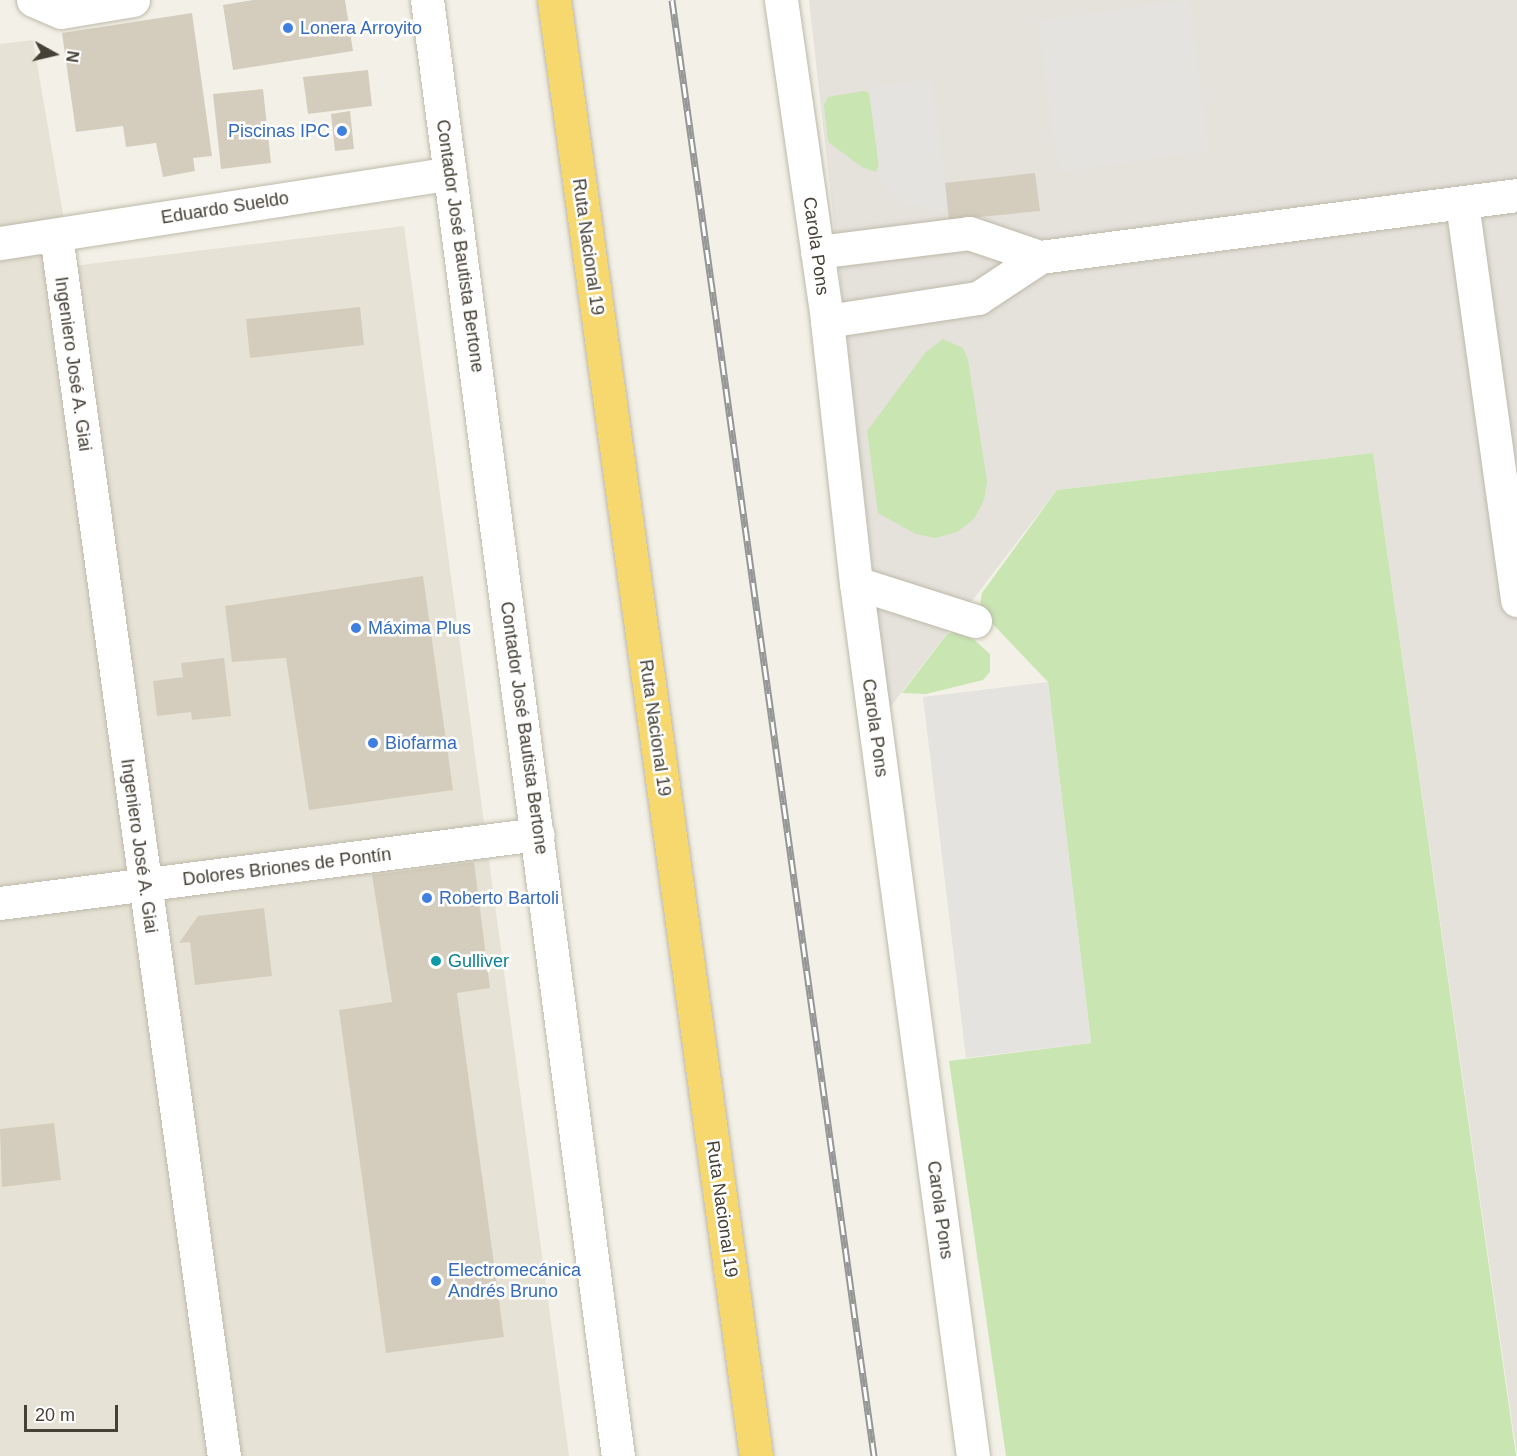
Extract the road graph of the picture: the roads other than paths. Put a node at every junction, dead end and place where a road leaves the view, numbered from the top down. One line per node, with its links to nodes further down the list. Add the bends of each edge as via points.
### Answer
1 (33, 0): 2 (street, via 61,12)
2 (133, 0)
3 (427, 0): 6 (street, Contador José Bautista Bertone)
4 (554, 0): 22 (highway, Ruta Nacional 19)
5 (781, 0): 11 (street, Carola Pons)
6 (450, 172): 9 (street, Eduardo Sueldo); 17 (street, Contador José Bautista Bertone)
7 (1517, 195): 8 (street)
8 (1462, 203): 12 (street); 15 (street)
9 (56, 235): 10 (street, Eduardo Sueldo); 18 (street, Ingeniero José A. Giai)
10 (0, 243)
11 (817, 252): 12 (street, via 969,233); 13 (street, Carola Pons)
12 (1040, 257): 13 (street, via 978,298)
13 (827, 321): 14 (street, Carola Pons)
14 (856, 583): 16 (street); 23 (street, Carola Pons)
15 (1517, 600)
16 (975, 621)
17 (538, 834): 18 (street, Dolores Briones de Pontín); 21 (street, Contador José Bautista Bertone)
18 (145, 885): 19 (street, Dolores Briones de Pontín); 20 (street, Ingeniero José A. Giai)
19 (0, 903)
20 (224, 1456)
21 (618, 1456)
22 (756, 1456)
23 (973, 1456)

